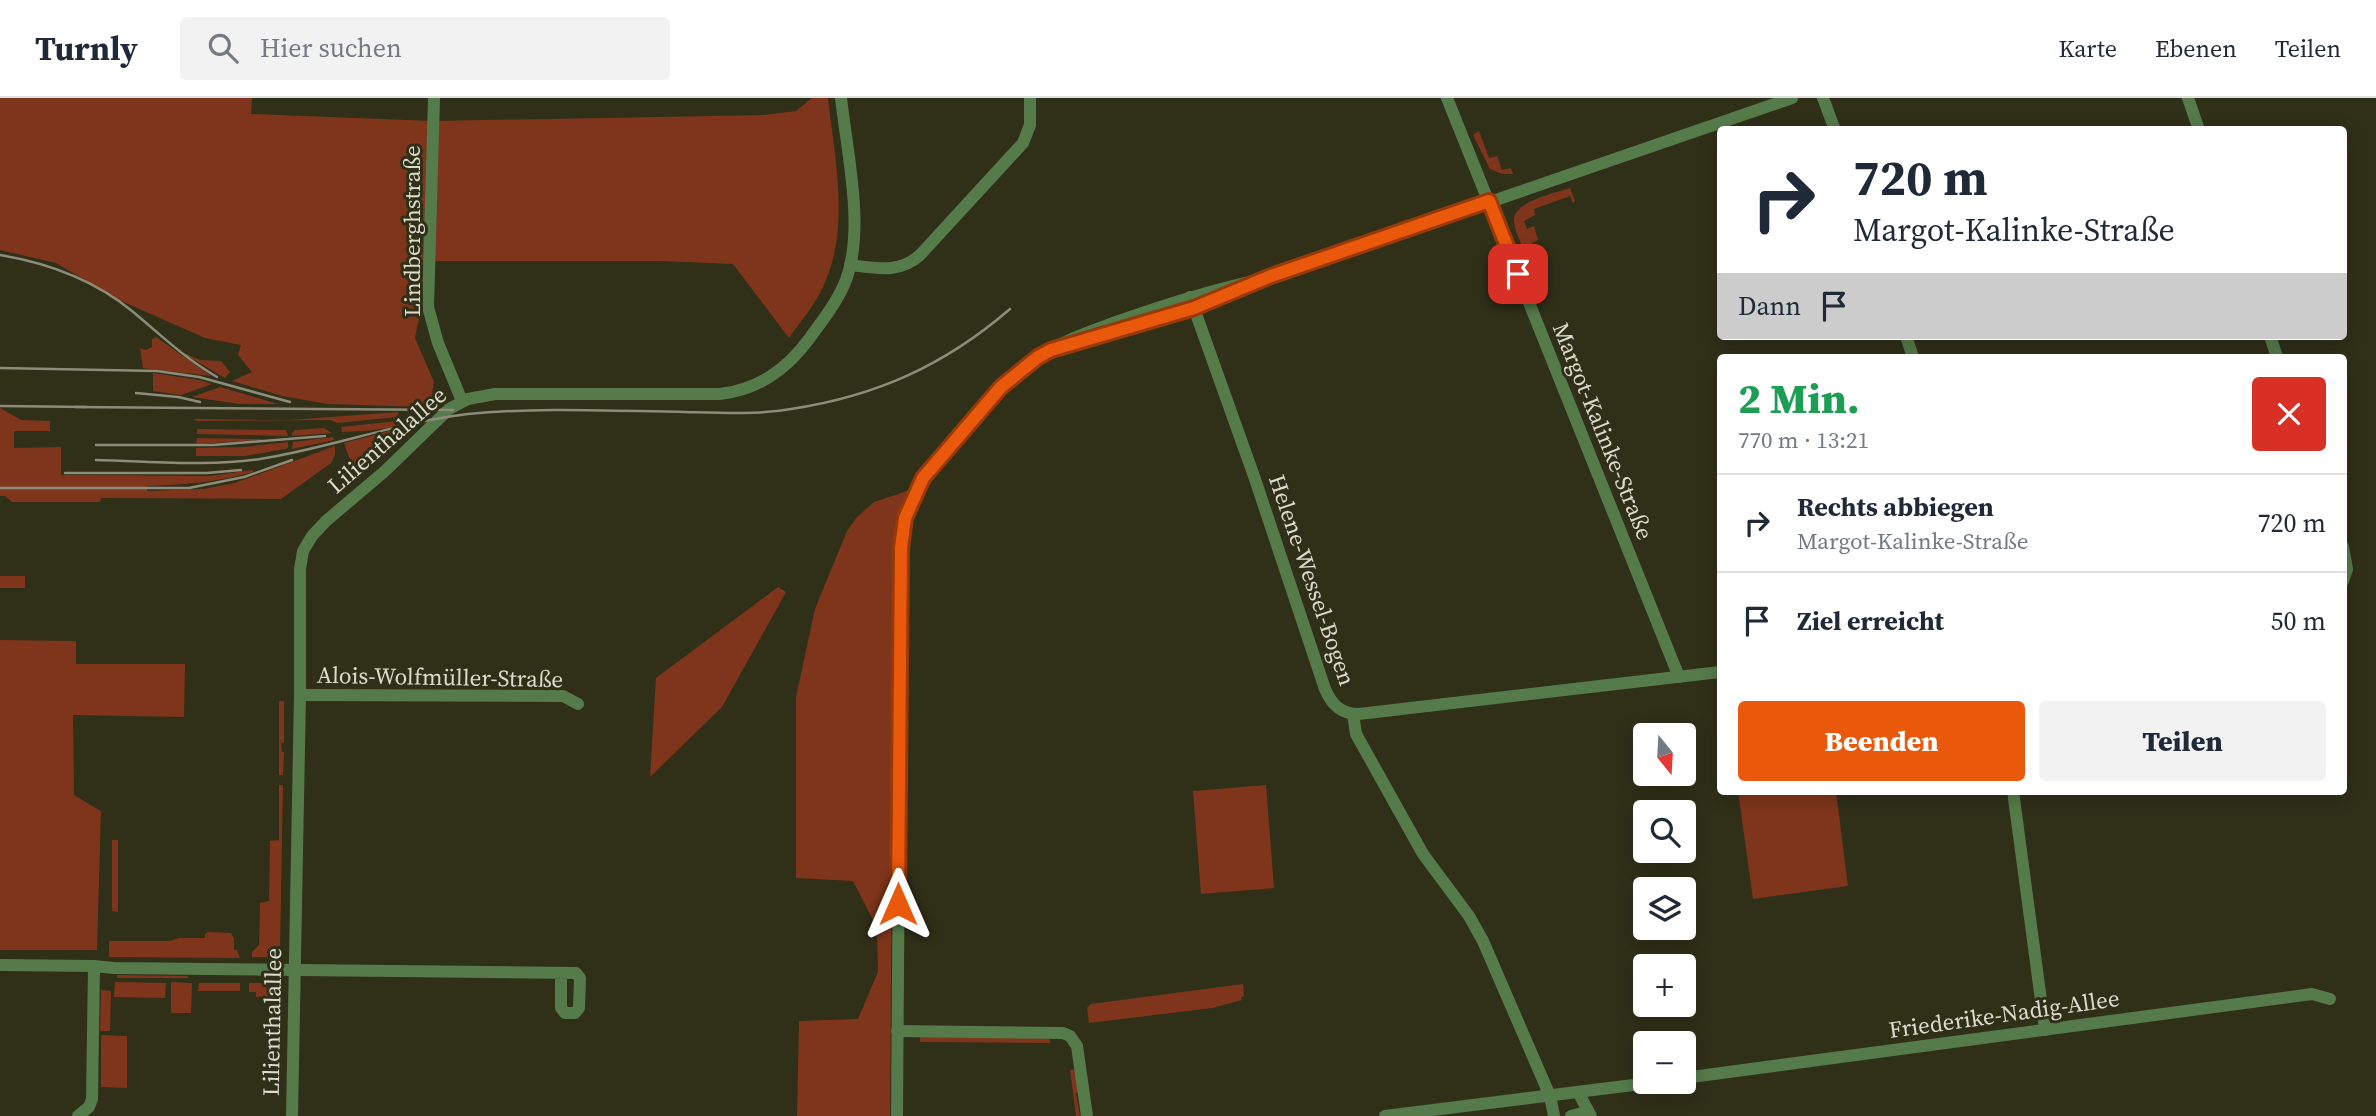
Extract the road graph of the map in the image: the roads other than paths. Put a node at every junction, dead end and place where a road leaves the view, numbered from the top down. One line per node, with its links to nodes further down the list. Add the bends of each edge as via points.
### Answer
1 (434, 98): 13 (street, Lindberghstraße, via 429,307)
2 (841, 98): 11 (street, Lilienthalallee, via 855,222)
3 (1030, 98): 11 (street, via 1030,125 1023,143 920,256 890,270)
4 (1447, 98): 10 (street, Margot-Kalinke-Straße)
5 (1792, 98): 10 (street)
6 (1823, 98): 8 (street)
7 (2188, 98): 9 (street)
8 (1834, 126)
9 (2198, 126)
10 (1489, 201): 12 (street, via 1271,276 1218,288); 15 (street, Margot-Kalinke-Straße)
11 (850, 265): 13 (street, Lilienthalallee, via 833,304 799,352 778,372 751,387 708,395 495,394)
12 (1192, 302): 18 (street, Helene-Wessel-Bogen, via 1325,690 1335,706); 26 (street, via 1084,334 1023,367 923,478 905,518 901,548)
13 (462, 401): 16 (street, Lilienthalallee, via 326,521 307,544 300,569)
14 (1717, 672): 15 (street, Helene-Wessel-Bogen)
15 (1679, 677): 18 (street, Helene-Wessel-Bogen)
16 (300, 695): 17 (street, Alois-Wolfmüller-Straße, via 563,696); 22 (street, Lilienthalallee)
17 (579, 704)
18 (1353, 714): 30 (street, via 1356,734 1418,844 1483,941)
19 (2014, 795): 25 (street)
20 (0, 965): 21 (street)
21 (94, 966): 22 (street); 31 (street, via 92,1099)
22 (294, 971): 23 (street); 32 (street, Lilienthalallee)
23 (561, 973): 23 (street, via 576,973 580,978 575,1013 561,1009)
24 (2330, 999): 25 (street, Friederike-Nadig-Allee, via 2312,994)
25 (2045, 1030): 27 (street, Friederike-Nadig-Allee)
26 (897, 1031): 33 (street); 34 (street, via 1070,1036 1077,1046)
27 (1696, 1076)
28 (1633, 1085): 29 (street)
29 (1578, 1092): 30 (street); 38 (street)
30 (1549, 1096): 35 (street); 36 (street)
31 (78, 1116)
32 (292, 1116)
33 (897, 1116)
34 (1087, 1116)
35 (1384, 1116)
36 (1554, 1116)
37 (1571, 1116): 38 (street)
38 (1589, 1116)

